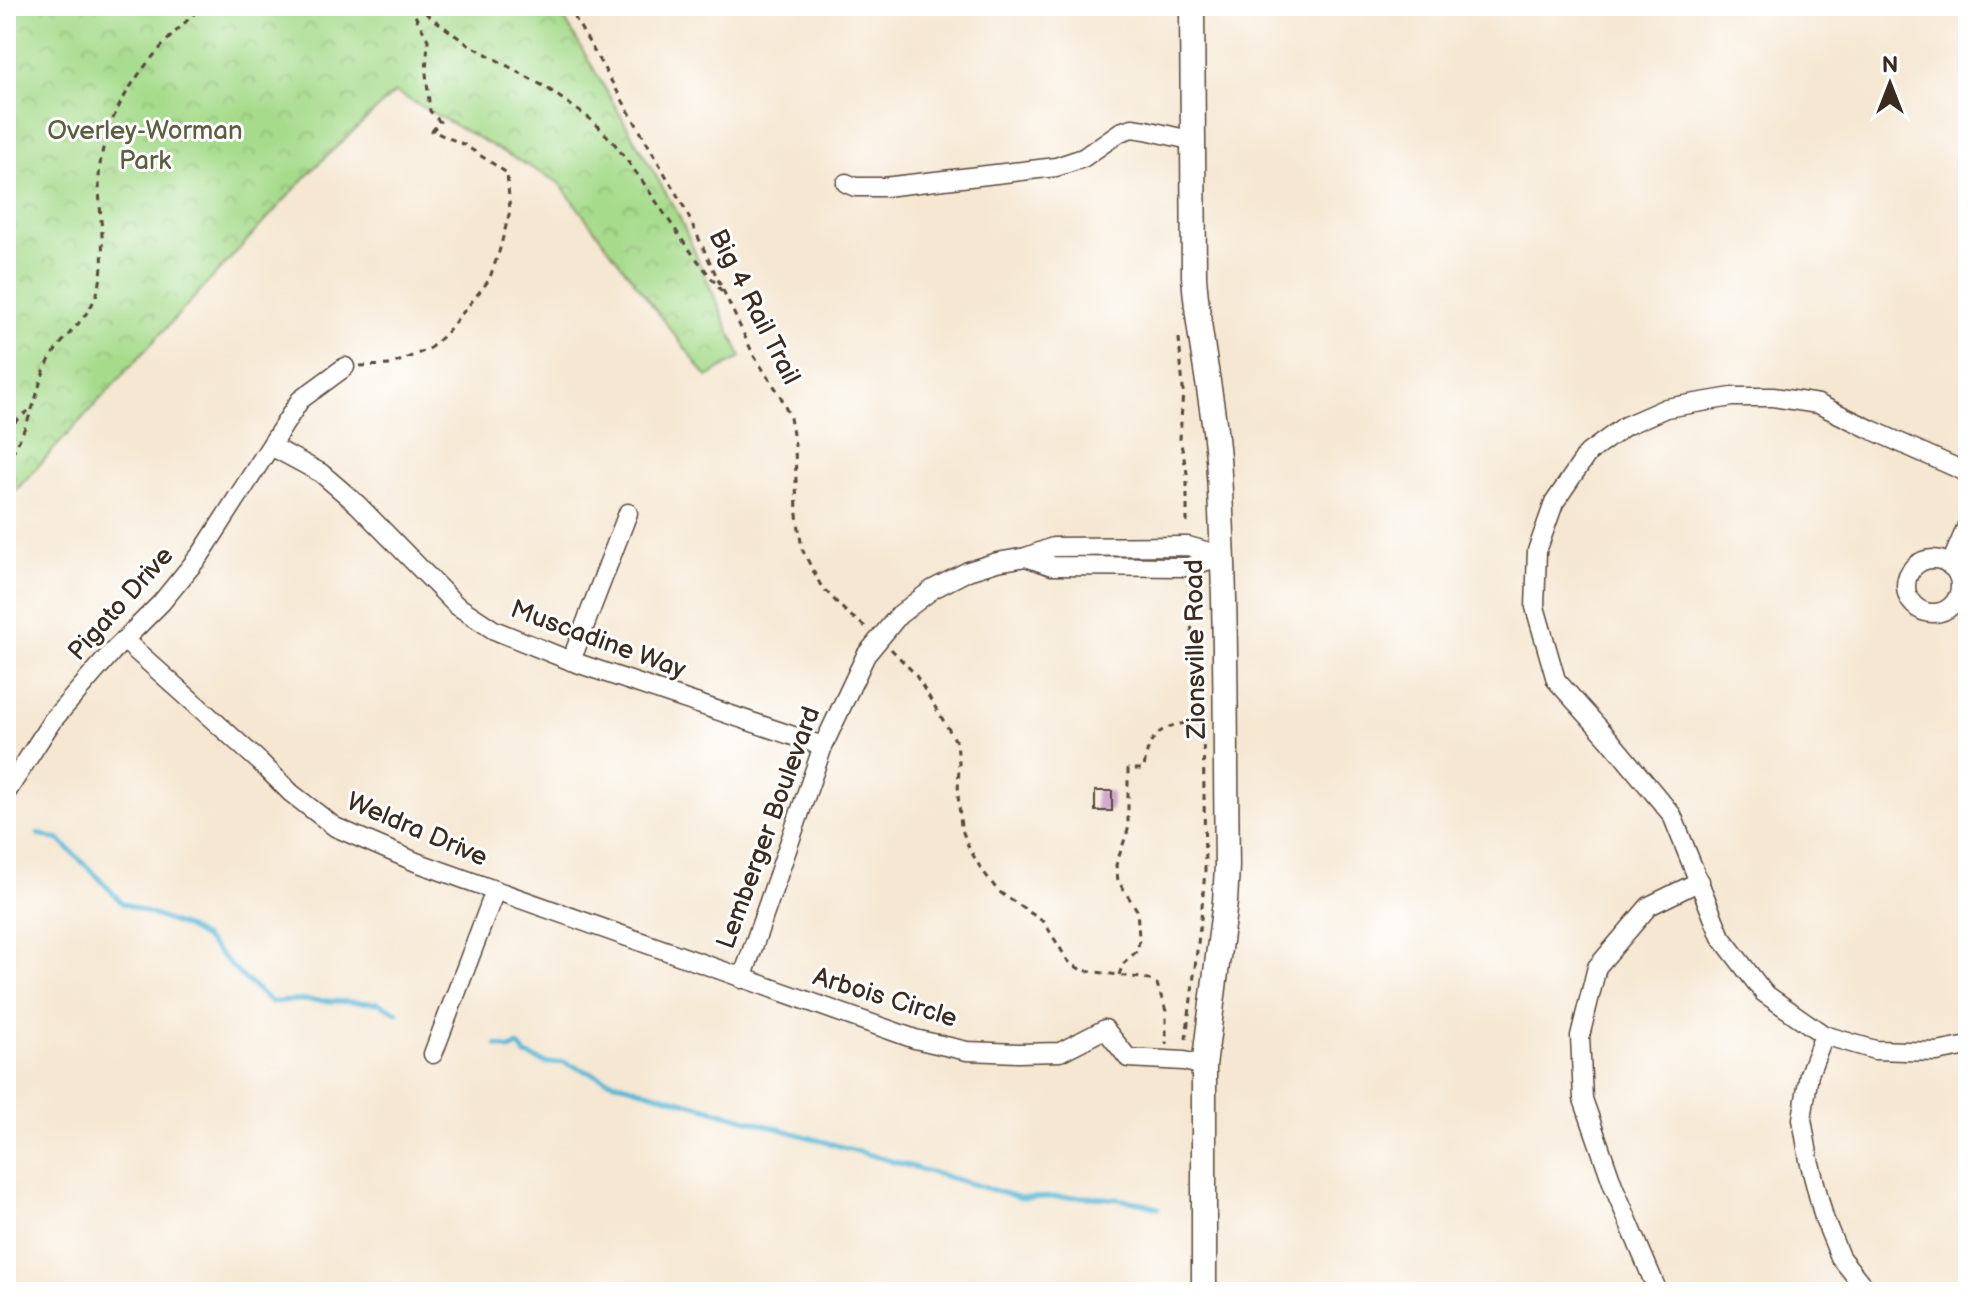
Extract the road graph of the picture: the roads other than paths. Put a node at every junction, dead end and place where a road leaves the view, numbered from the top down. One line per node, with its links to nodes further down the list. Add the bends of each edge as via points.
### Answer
1 (1192, 6): 2 (main road, Zionsville Road)
2 (1194, 141): 3 (street, via 1132,128 1083,158 1056,167 884,187); 9 (main road, Zionsville Road, via 1196,306 1218,454)
3 (846, 183)
4 (345, 367): 5 (street, Pigato Drive, via 300,400)
5 (271, 446): 11 (street, Pigato Drive, via 201,554); 12 (street, Muscadine Way, via 321,473 456,605 494,630)
6 (1968, 473): 15 (street, via 1818,404 1732,397 1666,408 1625,426 1588,453 1554,503 1537,551 1535,607 1556,680 1672,815)
7 (628, 513): 12 (street)
8 (1968, 523): 10 (street)
9 (1223, 556): 13 (street, Lemberger Boulevard, via 1188,546 1053,547 968,571 899,615 866,655); 21 (main road, Zionsville Road, via 1227,866)
10 (1950, 566)
11 (124, 640): 14 (street, Pigato Drive, via 52,721); 16 (street, Weldra Drive, via 335,827)
12 (571, 661): 13 (street, Muscadine Way)
13 (823, 746): 17 (street, Lemberger Boulevard)
14 (6, 793)
15 (1700, 881): 18 (street, via 1721,937 1764,993); 23 (street, via 1649,906 1597,967 1580,1036 1583,1099)
16 (495, 891): 17 (street, Weldra Drive); 20 (street)
17 (742, 979): 21 (street, Arbois Circle, via 915,1039 967,1051 1060,1052 1105,1029 1128,1058)
18 (1824, 1035): 19 (street, via 1875,1050 1937,1052); 24 (street, via 1809,1074 1802,1119 1809,1160 1840,1257)
19 (1968, 1046)
20 (433, 1054)
21 (1204, 1066): 22 (main road, Zionsville Road)
22 (1204, 1292)
23 (1658, 1292)
24 (1868, 1292)

